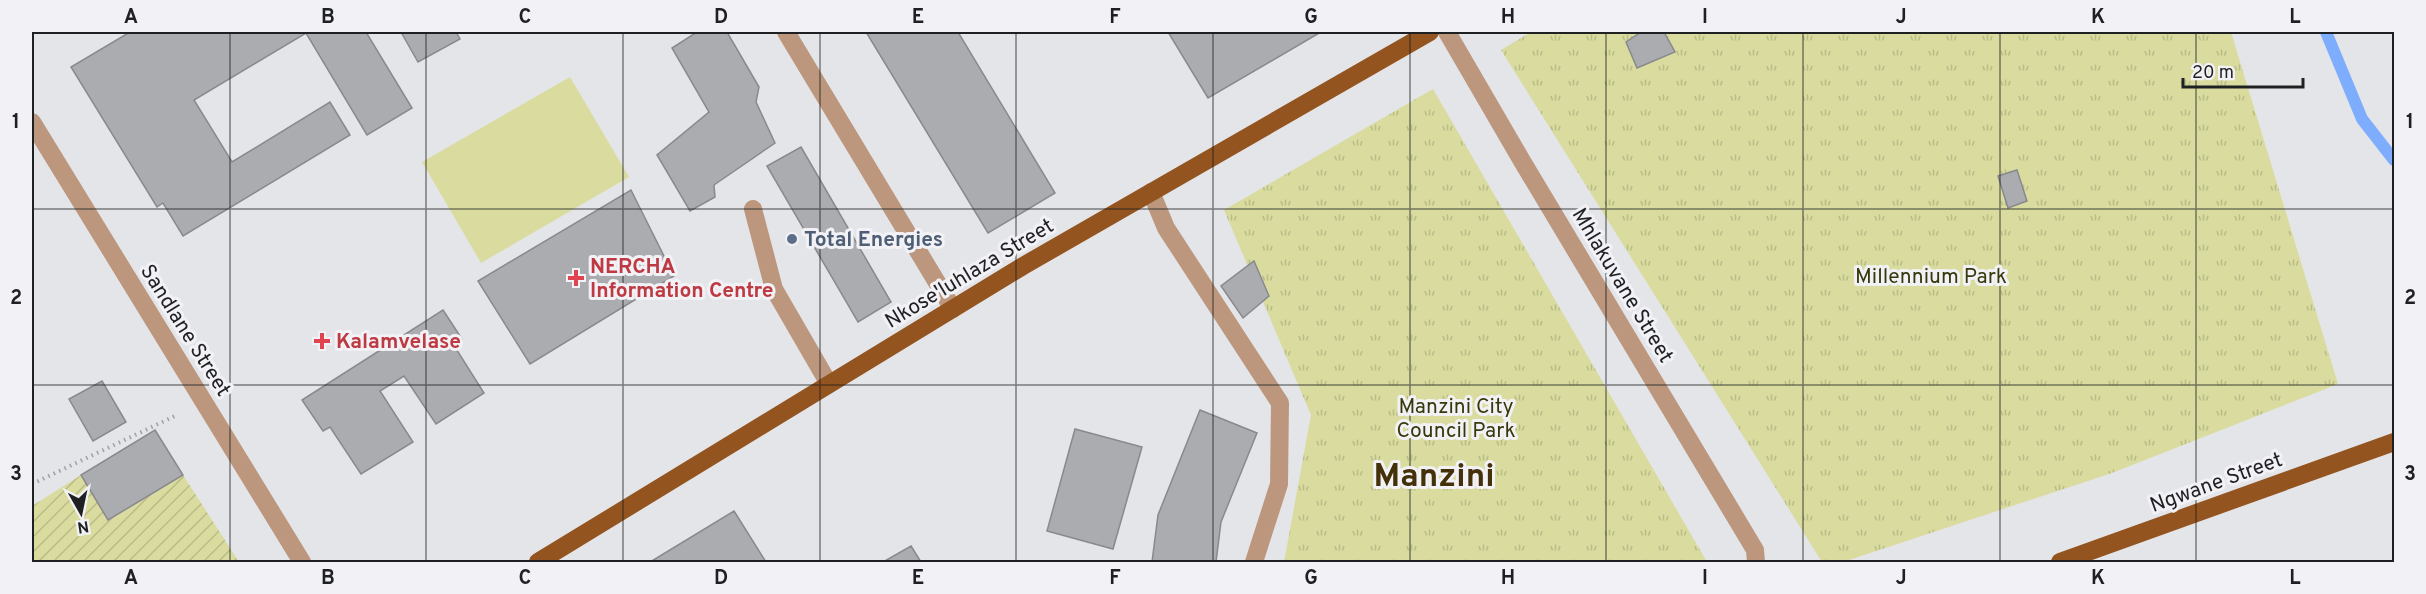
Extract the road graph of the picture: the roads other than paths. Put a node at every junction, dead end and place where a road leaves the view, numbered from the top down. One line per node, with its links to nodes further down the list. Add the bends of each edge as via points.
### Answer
1 (786, 32): 7 (street)
2 (1430, 32): 5 (main road, Nkose'luhlaza Street)
3 (1447, 32): 13 (street, Mhlakuvane Street, via 1755,550)
4 (32, 122): 10 (street, Sandlane Street)
5 (1151, 192): 7 (main road, Nkose'luhlaza Street); 12 (street, via 1166,228 1280,403 1279,484)
6 (753, 209): 8 (street, via 774,289)
7 (953, 309): 8 (main road, Nkose'luhlaza Street)
8 (829, 384): 11 (main road, Nkose'luhlaza Street)
9 (2391, 443): 14 (main road, Ngwane Street)
10 (302, 562)
11 (538, 562)
12 (1254, 562)
13 (1756, 562)
14 (2060, 562)

